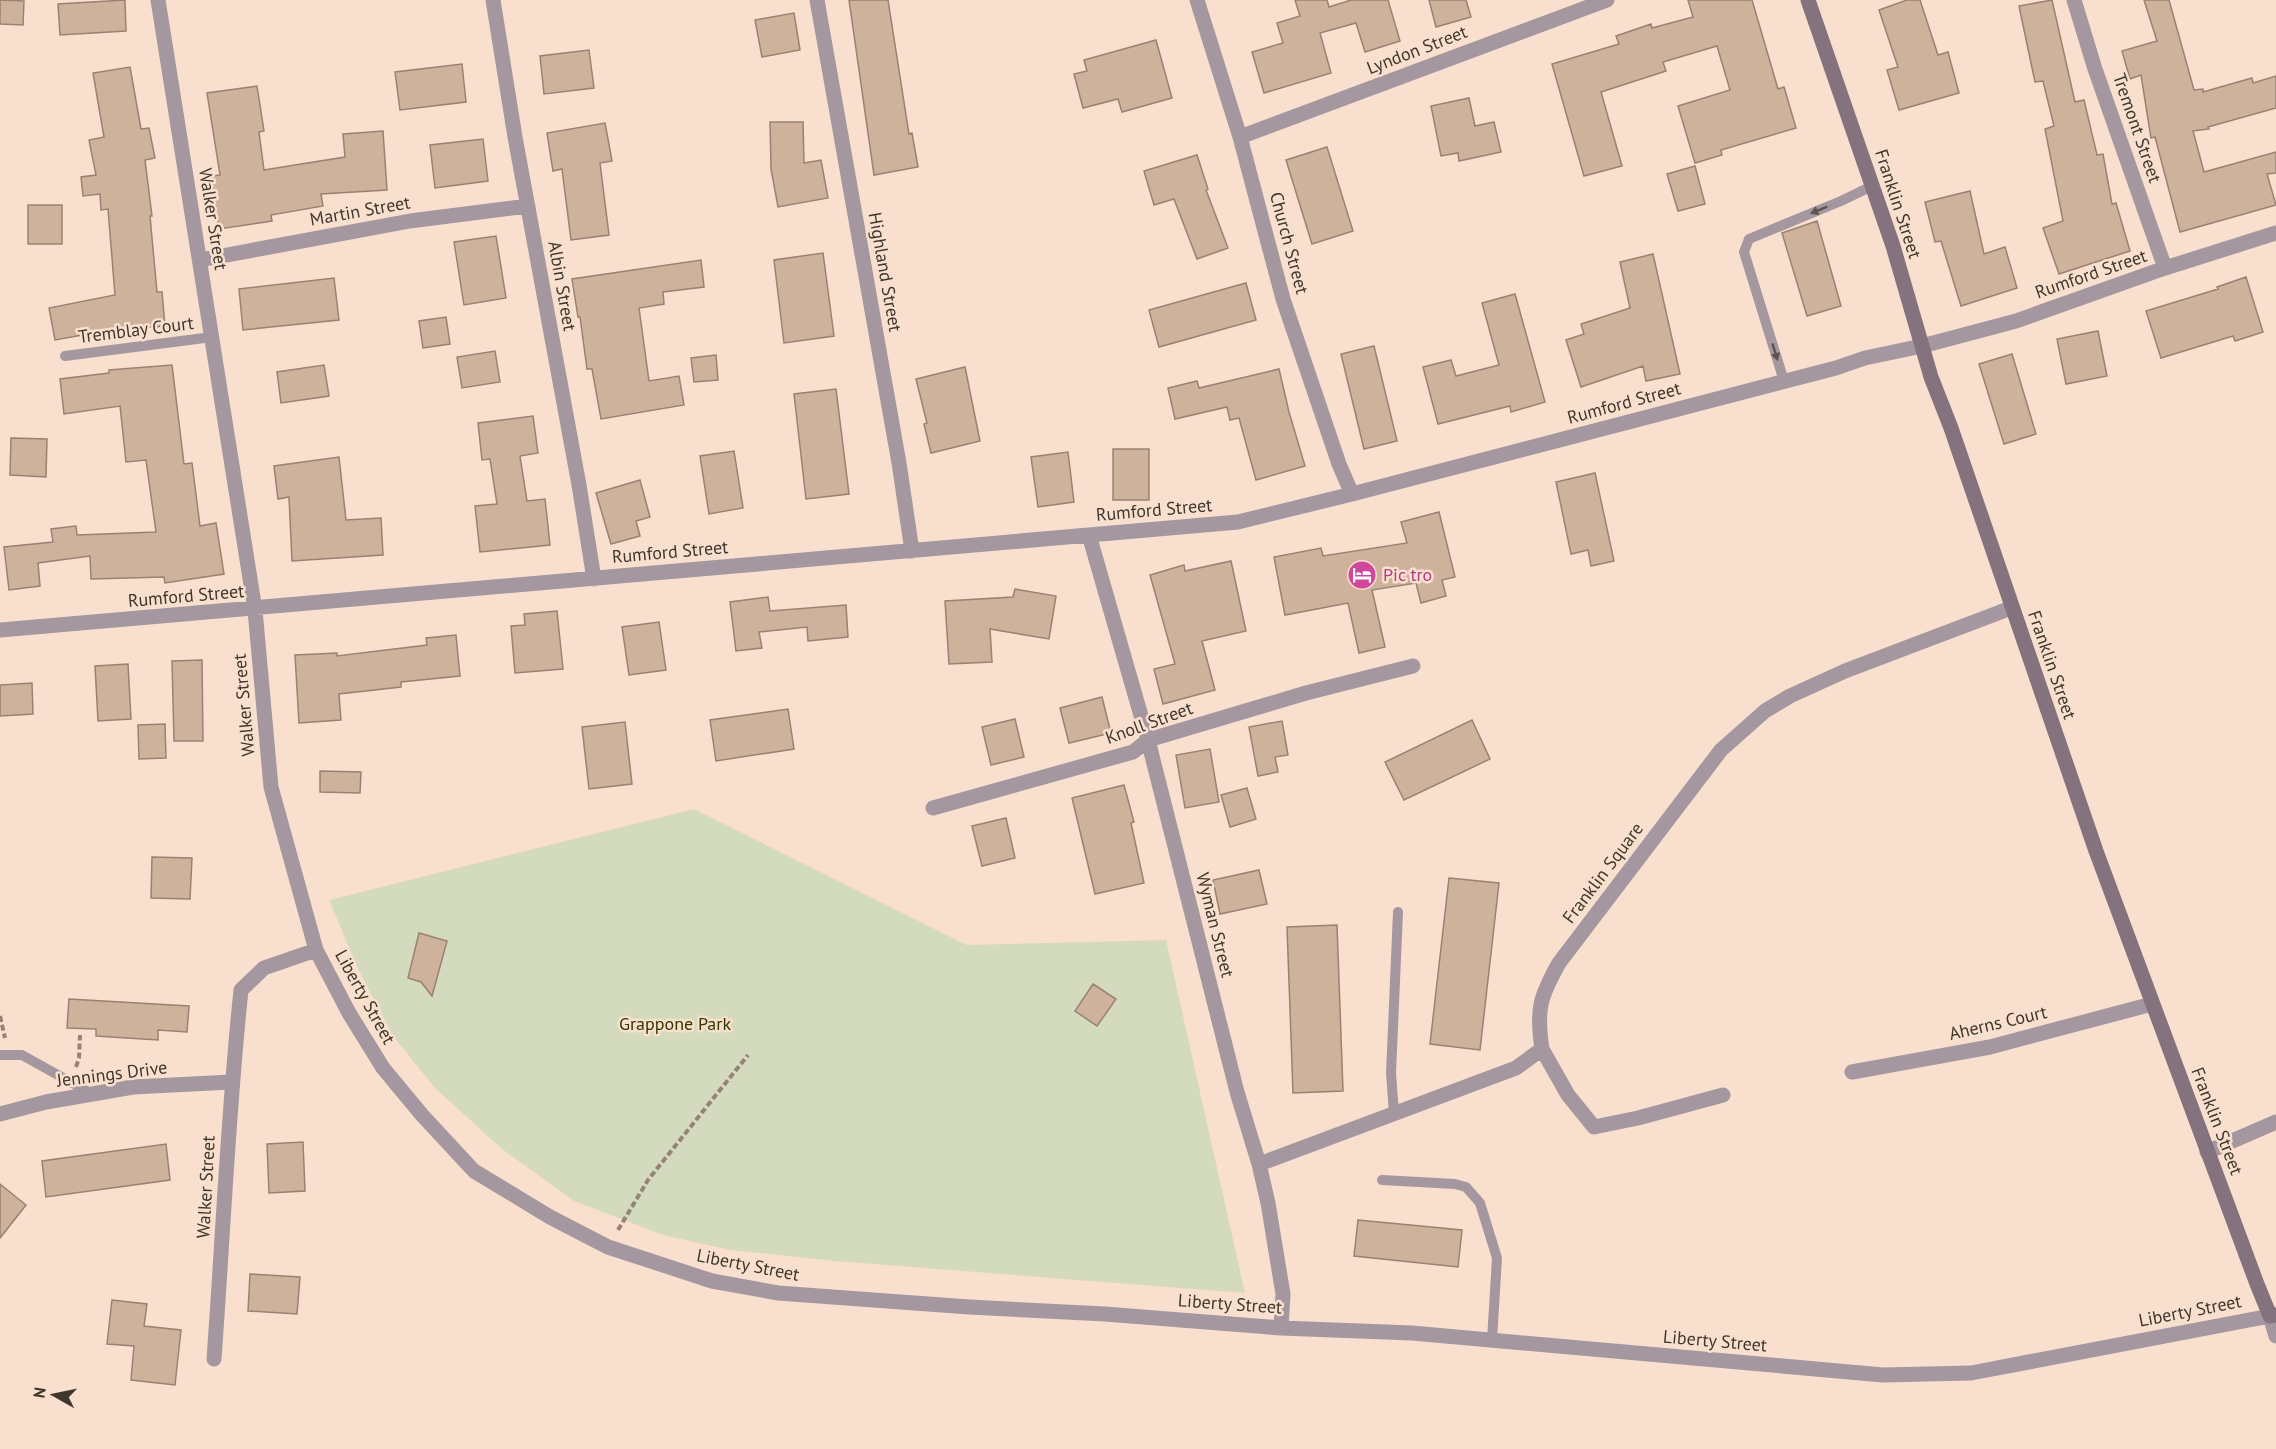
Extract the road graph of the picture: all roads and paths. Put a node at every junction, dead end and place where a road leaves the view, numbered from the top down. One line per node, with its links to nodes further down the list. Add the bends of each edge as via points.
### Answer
1 (158, 0): 12 (street, Walker Street)
2 (493, 0): 10 (street, Albin Street)
3 (817, 0): 20 (street, Highland Street)
4 (1197, 0): 8 (street, Church Street)
5 (1607, 0): 8 (street, Lyndon Street)
6 (1808, 0): 9 (street, Franklin Street)
7 (2074, 0): 13 (street, Tremont Street)
8 (1240, 137): 18 (street, Church Street, via 1283,298)
9 (1872, 186): 15 (street, Franklin Street); 17 (lane, one-way to 17, via 1749,239 1744,252)
10 (528, 206): 12 (street, Martin Street, via 411,221); 21 (street, Albin Street)
11 (2276, 233): 13 (street, Rumford Street)
12 (200, 260): 14 (street, Walker Street)
13 (2165, 268): 15 (street, Rumford Street, via 2016,321)
14 (212, 337): 16 (lane, Tremblay Court); 23 (street, Walker Street)
15 (1922, 346): 17 (street, Rumford Street); 22 (street, Franklin Street)
16 (65, 356)
17 (1784, 381): 18 (street, Rumford Street)
18 (1352, 494): 19 (street, Rumford Street, via 1238,522)
19 (1089, 535): 20 (street, Rumford Street); 26 (street, Wyman Street)
20 (912, 551): 21 (street, Rumford Street)
21 (594, 579): 23 (street, Rumford Street)
22 (2011, 608): 30 (street, Franklin Street); 32 (street, Franklin Square, via 1790,696 1765,711 1721,750 1559,963 1544,989 1538,1022)
23 (255, 610): 24 (street, Rumford Street); 29 (street, Walker Street, via 271,787)
24 (0, 630)
25 (1413, 666): 26 (street, Knoll Street)
26 (1148, 740): 27 (street, Knoll Street, via 1133,752); 44 (street, Wyman Street, via 1237,1092)
27 (933, 808)
28 (1398, 912): 41 (lane, via 1391,1073)
29 (316, 950): 37 (street, Walker Street, via 264,968 241,990); 46 (street, Liberty Street, via 383,1068 474,1171 550,1217)
30 (2152, 1004): 35 (street, Aherns Court, via 1990,1047); 43 (street, Franklin Street)
31 (80, 1035): 36 (path, via 79,1058)
32 (1542, 1049): 39 (street, via 1568,1095 1593,1127); 41 (street, via 1516,1068)
33 (0, 1055): 36 (lane, via 22,1055)
34 (748, 1055): 46 (path, via 648,1180)
35 (1852, 1072)
36 (71, 1082): 38 (lane)
37 (231, 1082): 38 (street, Jennings Drive, via 133,1087); 51 (street, Walker Street)
38 (92, 1094): 40 (street, Jennings Drive)
39 (1723, 1095)
40 (0, 1114)
41 (1394, 1114): 44 (street)
42 (2276, 1122): 43 (street)
43 (2207, 1152): 47 (street, Franklin Street)
44 (1259, 1164): 48 (street, Wyman Street, via 1283,1294)
45 (1382, 1180): 50 (lane, via 1455,1184 1466,1187 1480,1203 1497,1258)
46 (608, 1246): 48 (street, Liberty Street, via 711,1281 778,1293)
47 (2273, 1315): 49 (street, Franklin Street); 50 (street, Liberty Street, via 1971,1373 1883,1375)
48 (1281, 1328): 50 (street, Liberty Street)
49 (2276, 1336)
50 (1492, 1340)
51 (214, 1359)

